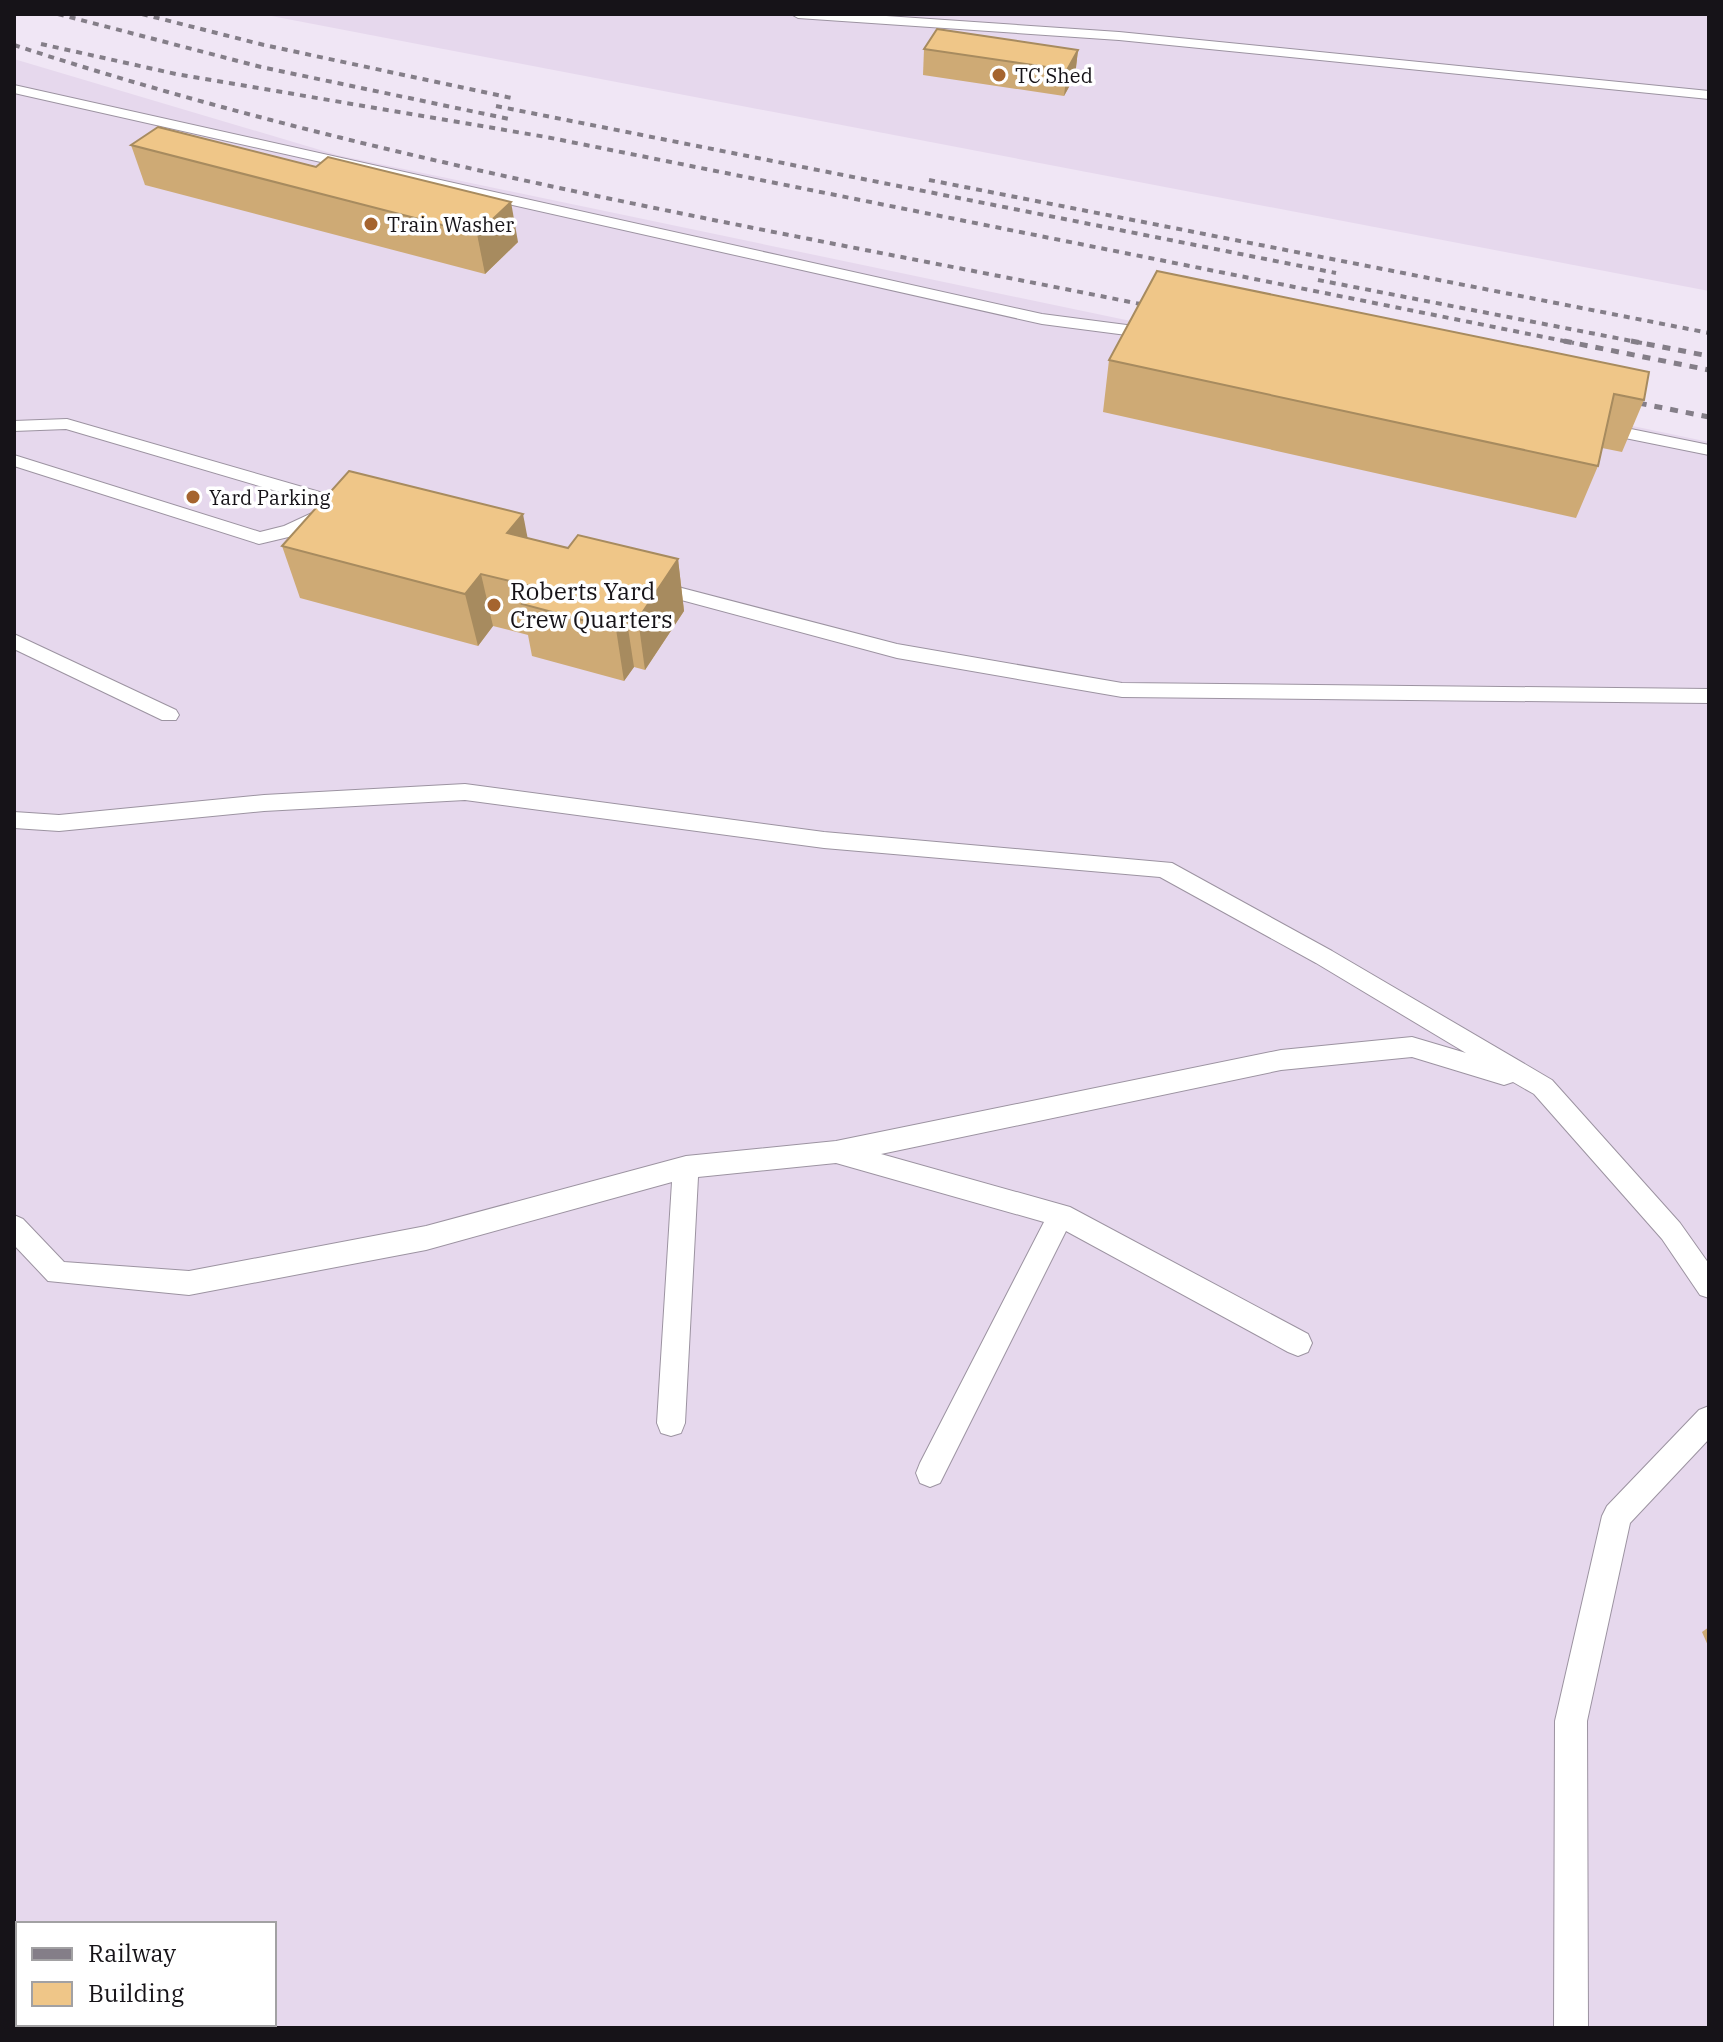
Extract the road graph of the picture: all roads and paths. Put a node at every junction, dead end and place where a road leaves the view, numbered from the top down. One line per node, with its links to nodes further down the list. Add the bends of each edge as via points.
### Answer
1 (798, 14): 3 (lane, via 1119,36)
2 (14, 89): 4 (lane, via 1042,319)
3 (1709, 95)
4 (1142, 332)
5 (14, 426): 8 (lane, via 67,424 351,507 259,538)
6 (1626, 433): 7 (lane)
7 (1709, 450)
8 (14, 460)
9 (635, 582): 11 (lane, via 897,651 1122,690)
10 (14, 641): 12 (lane)
11 (1709, 696)
12 (169, 715)
13 (14, 820): 14 (lane, via 59,823 264,803 465,792 824,840 1164,869)
14 (1543, 1087): 15 (lane, via 1412,1047 1281,1060); 19 (lane, via 1671,1231)
15 (836, 1152): 16 (lane); 17 (lane)
16 (686, 1167): 18 (lane, via 426,1238 189,1283 57,1273); 22 (lane)
17 (1061, 1215): 20 (lane); 23 (lane)
18 (14, 1227)
19 (1709, 1286)
20 (1298, 1343)
21 (1709, 1419): 24 (lane, via 1617,1516 1571,1721)
22 (671, 1423)
23 (930, 1473)
24 (1571, 2028)

